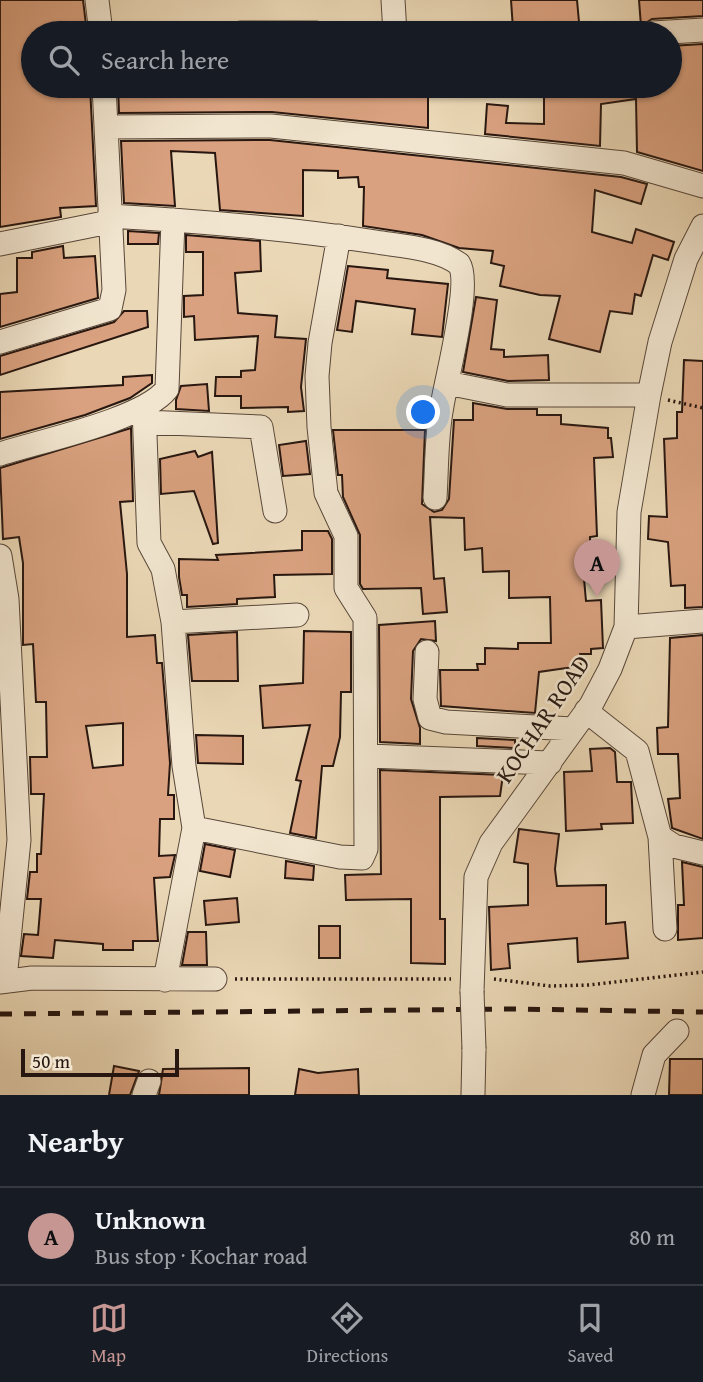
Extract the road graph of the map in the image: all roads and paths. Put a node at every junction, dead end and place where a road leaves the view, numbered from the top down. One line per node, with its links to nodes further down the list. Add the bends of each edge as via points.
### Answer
1 (97, 0): 3 (street)
2 (393, 0): 4 (street)
3 (100, 21)
4 (394, 21)
5 (703, 30): 6 (street)
6 (682, 31)
7 (105, 98): 8 (street)
8 (106, 127): 9 (street, via 271,126 624,163); 10 (street)
9 (703, 186)
10 (109, 219): 11 (street); 14 (street); 15 (street, via 114,290 110,309)
11 (173, 220): 13 (street); 19 (street, via 169,377 161,397)
12 (703, 226): 17 (street, KOCHAR ROAD, via 686,259 667,318)
13 (340, 236): 16 (street, via 430,253 452,259 463,269); 31 (street, via 320,343 318,427 326,493 346,536 346,587 365,618)
14 (0, 244)
15 (0, 342)
16 (447, 383): 17 (street, via 507,395); 21 (street)
17 (649, 395): 18 (path); 27 (street, KOCHAR ROAD, via 629,512)
18 (703, 408)
19 (144, 415): 20 (street); 22 (street, via 261,427); 26 (street, via 149,543 163,569)
20 (0, 454)
21 (435, 498)
22 (275, 511)
23 (0, 556): 30 (street, via 7,599)
24 (297, 615): 26 (street)
25 (703, 621): 27 (street)
26 (173, 622): 33 (street, via 184,766)
27 (626, 627): 29 (street, KOCHAR ROAD, via 610,669)
28 (428, 652): 29 (street, via 425,699 430,718 446,722)
29 (580, 720): 32 (street, KOCHAR ROAD); 34 (street, via 636,751)
30 (6, 728): 38 (street, via 19,840)
31 (368, 756): 32 (street); 33 (street, via 368,831 362,858)
32 (550, 763): 41 (street, KOCHAR ROAD, bridge, via 491,843 476,877 471,945)
33 (194, 828): 39 (street)
34 (660, 837): 35 (street, via 674,846); 36 (street)
35 (703, 853)
36 (665, 929)
37 (215, 979): 39 (street)
38 (2, 980): 39 (street)
39 (165, 980)
40 (677, 1031): 42 (street, via 654,1055)
41 (473, 1095)
42 (643, 1095)

